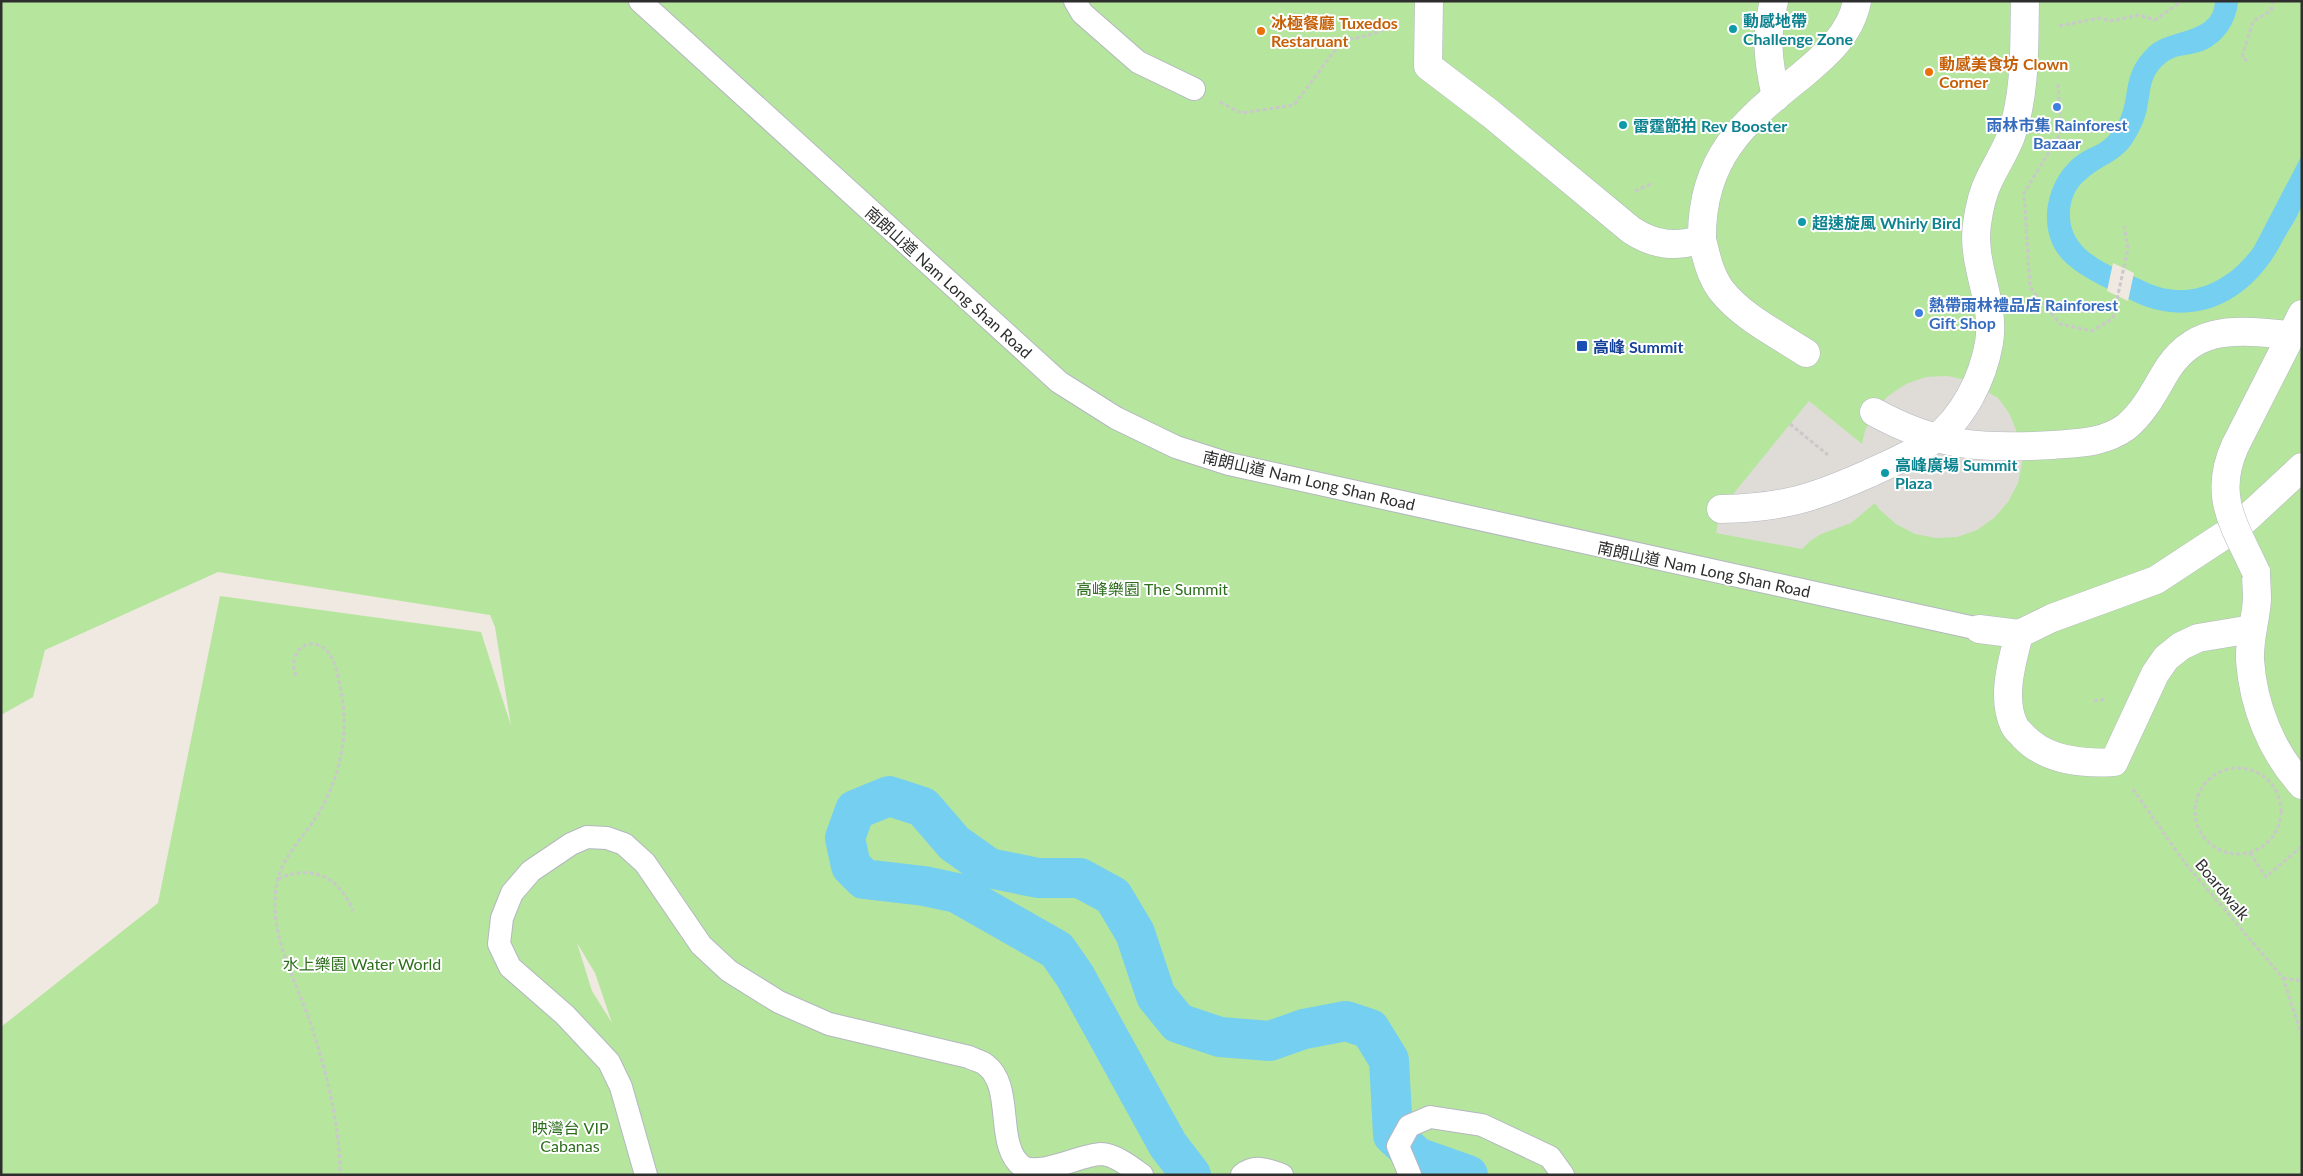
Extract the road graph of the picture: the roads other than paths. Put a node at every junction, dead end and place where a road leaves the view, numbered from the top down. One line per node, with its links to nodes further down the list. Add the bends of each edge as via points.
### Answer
1 (640, 1): 18 (lane, 南朗山道 Nam Long Shan Road, via 1059,382 1116,418 1176,447 1229,464)
2 (1075, 1): 7 (lane, via 1082,13 1138,62)
3 (1774, 1): 8 (street, via 1768,25 1769,64)
4 (1857, 1): 8 (street, via 1838,43)
5 (2025, 1): 13 (street, via 2018,111 2011,136 1989,180 1977,227 1977,252 1991,320 1989,342 1984,364 1965,404)
6 (1428, 2): 9 (street, via 1428,66 1638,235 1660,244 1674,245)
7 (1194, 89)
8 (1776, 96): 9 (street, via 1732,140 1720,157 1704,197)
9 (1702, 239): 11 (street, via 1708,265 1721,289 1740,308)
10 (2296, 325): 13 (street, via 2212,334 2192,343 2169,365 2138,415 2109,437 2091,442 1997,448); 19 (street, bridge, via 2235,446 2224,481 2230,516 2256,572 2257,600)
11 (1806, 353)
12 (1874, 412): 13 (street, via 1902,428)
13 (1935, 439): 15 (street, via 1912,453 1824,493 1790,503)
14 (2302, 467): 16 (street)
15 (1721, 509)
16 (2245, 520)
17 (2223, 536): 20 (street, via 2156,580 2052,618)
18 (1979, 629): 20 (street)
19 (2252, 629): 20 (street, via 2198,638 2166,658 2114,762 2090,764 2054,756 2032,745 2014,726 2009,703 2010,671); 21 (street, via 2250,659 2261,717 2274,747)
20 (2019, 634)
21 (2302, 785)
22 (646, 1175): 23 (lane, via 621,1087 609,1062 566,1015 510,967 500,944 502,918 512,893 531,871 570,844 587,837 607,838 624,844 644,863 701,945 729,971 779,1002 829,1024 969,1057 986,1064 999,1084 1010,1147 1015,1160 1025,1168 1036,1172 1102,1154 1117,1159)
23 (1142, 1175)
24 (1242, 1175): 25 (lane, via 1263,1168)
25 (1282, 1175)
26 (1410, 1175): 27 (lane, via 1398,1146 1409,1126 1430,1117 1482,1125 1550,1158)
27 (1563, 1175)

